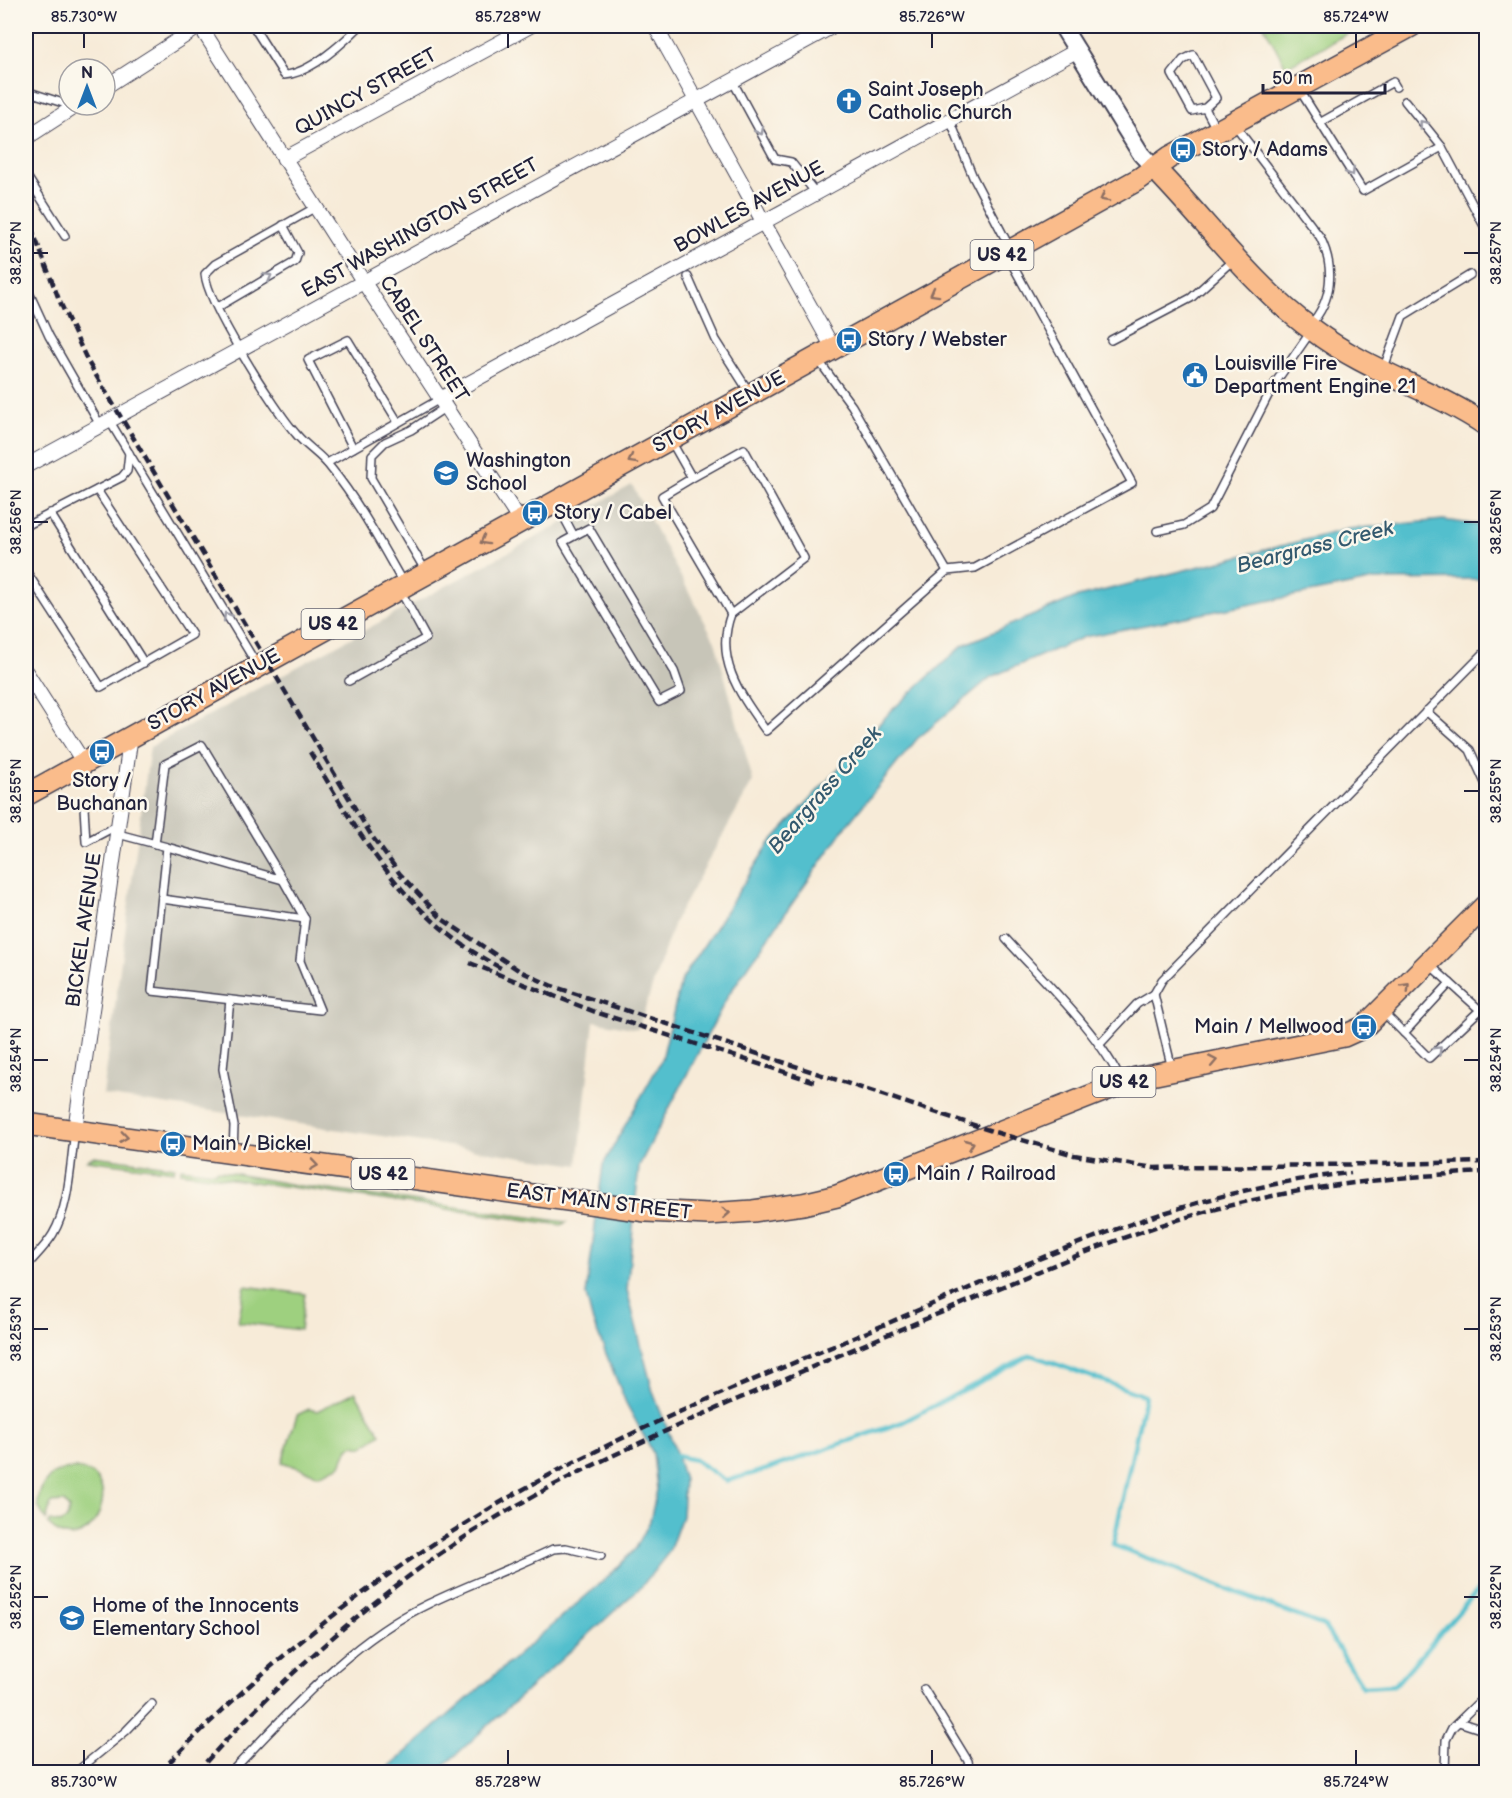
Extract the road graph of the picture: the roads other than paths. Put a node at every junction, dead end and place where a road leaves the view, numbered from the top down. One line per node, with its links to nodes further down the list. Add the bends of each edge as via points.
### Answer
1 (200, 26): 10 (street); 25 (street, CABEL STREET)
2 (253, 26): 3 (lane, via 284,75 297,75)
3 (360, 26)
4 (530, 26): 25 (street, QUINCY STREET)
5 (655, 26): 15 (street)
6 (833, 26): 11 (street, EAST WASHINGTON STREET)
7 (1062, 26): 9 (street)
8 (1410, 26): 12 (main road, STORY AVENUE / US 42)
9 (1078, 50): 20 (street, BOWLES AVENUE); 26 (street)
10 (117, 79)
11 (732, 80): 15 (street, EAST WASHINGTON STREET); 28 (lane, one-way to 28, via 775,159 791,162)
12 (1298, 87): 21 (lane); 22 (main road, STORY AVENUE / US 42)
13 (1396, 87): 21 (lane, via 1393,82)
14 (26, 91): 16 (lane)
15 (696, 99): 30 (street); 38 (street, EAST WASHINGTON STREET)
16 (57, 100)
17 (1405, 101): 24 (lane, one-way to 17)
18 (1205, 108): 18 (lane, via 1216,98 1193,55 1183,60 1172,74 1192,111); 22 (lane)
19 (57, 116): 23 (street)
20 (950, 119): 28 (street, BOWLES AVENUE); 34 (lane)
21 (1321, 122): 24 (lane, one-way to 24, via 1363,191)
22 (1225, 127): 26 (main road, STORY AVENUE / US 42); 41 (lane, via 1320,237 1330,257 1327,295)
23 (26, 138)
24 (1442, 147): 32 (lane)
25 (284, 159): 29 (street, CABEL STREET)
26 (1154, 168): 34 (main road, STORY AVENUE / US 42, one-way to 34); 35 (main road)
27 (26, 175): 33 (lane)
28 (814, 192): 30 (street, BOWLES AVENUE)
29 (316, 207): 31 (lane); 38 (street, CABEL STREET)
30 (763, 222): 44 (street); 47 (street, BOWLES AVENUE)
31 (283, 225): 40 (lane, via 214,264 205,274 206,286); 40 (lane, one-way to 31, via 295,262 298,253)
32 (1484, 226)
33 (65, 236)
34 (1008, 252): 44 (main road, STORY AVENUE / US 42, one-way to 44); 65 (lane, via 1132,483 975,568)
35 (1236, 257): 41 (main road); 42 (lane, via 1191,298)
36 (1470, 275): 45 (lane, via 1403,316)
37 (688, 277): 46 (lane, via 716,340)
38 (363, 281): 43 (street, EAST WASHINGTON STREET); 47 (street, CABEL STREET)
39 (26, 285): 49 (lane, via 49,336)
40 (218, 307): 43 (lane)
41 (1310, 328): 45 (main road); 62 (lane, via 1273,386 1210,509 1184,525)
42 (1111, 340)
43 (240, 350): 49 (street, EAST WASHINGTON STREET); 54 (lane, via 297,435)
44 (825, 353): 46 (main road, STORY AVENUE / US 42); 65 (lane)
45 (1382, 372): 50 (main road, via 1450,403)
46 (750, 394): 51 (main road, STORY AVENUE / US 42)
47 (443, 403): 48 (lane); 60 (street, CABEL STREET); 66 (lane, via 372,455 371,478)
48 (398, 422): 52 (lane); 52 (lane, via 348,340 308,360)
49 (105, 423): 53 (lane); 55 (street, EAST WASHINGTON STREET)
50 (1486, 425)
51 (670, 439): 56 (lane); 58 (main road, STORY AVENUE / US 42, one-way to 58)
52 (353, 448): 54 (lane)
53 (129, 453): 57 (lane, via 127,471 122,477); 71 (lane, one-way to 53)
54 (327, 463): 67 (lane)
55 (26, 466)
56 (692, 478): 68 (lane, via 662,496); 68 (lane, via 744,449 804,558)
57 (97, 490): 59 (lane); 70 (lane, via 192,635)
58 (556, 501): 60 (main road, STORY AVENUE / US 42); 63 (lane)
59 (50, 513): 61 (lane); 70 (lane)
60 (520, 521): 66 (main road, STORY AVENUE / US 42, one-way to 66)
61 (26, 526)
62 (1157, 531)
63 (574, 536): 63 (lane, via 589,528 674,671 681,691 658,702 563,542)
64 (26, 571): 70 (lane, via 101,687)
65 (948, 571): 68 (lane, via 766,731 736,689 728,667 724,632)
66 (426, 573): 67 (main road, STORY AVENUE / US 42)
67 (401, 586): 71 (main road, STORY AVENUE / US 42); 73 (lane, via 426,638)
68 (731, 614)
69 (1486, 651): 74 (lane)
70 (144, 663)
71 (257, 666): 75 (main road, STORY AVENUE / US 42)
72 (26, 672): 76 (street)
73 (349, 681)
74 (1426, 711): 77 (lane, via 1470,750); 90 (lane, via 1162,980)
75 (131, 735): 76 (main road, STORY AVENUE / US 42); 80 (street, BICKEL AVENUE)
76 (84, 763): 78 (main road, STORY AVENUE / US 42)
77 (1486, 785)
78 (26, 795)
79 (84, 807): 80 (lane, via 86,842)
80 (118, 829): 81 (lane); 98 (street, BICKEL AVENUE)
81 (155, 844): 82 (lane); 83 (lane, via 165,764 202,745)
82 (167, 847): 83 (lane); 84 (lane)
83 (283, 880): 86 (lane)
84 (162, 899): 86 (lane); 91 (lane, via 152,991)
85 (1486, 905): 88 (main road, US 42)
86 (305, 919): 91 (lane, via 300,961 320,1010)
87 (1006, 939): 94 (lane)
88 (1429, 964): 89 (lane); 92 (main road, US 42, one-way to 88)
89 (1450, 983): 93 (lane); 93 (lane, one-way to 89, via 1429,1058 1480,1010)
90 (1154, 994): 94 (lane, via 1137,1004); 95 (lane)
91 (230, 1000): 99 (lane, via 223,1069 234,1126)
92 (1382, 1011): 93 (lane); 95 (main road, EAST MAIN STREET / US 42, one-way to 92, via 1344,1035 1364,1027)
93 (1404, 1033)
94 (1099, 1046): 96 (lane)
95 (1172, 1069): 96 (main road, EAST MAIN STREET / US 42)
96 (1122, 1083): 99 (main road, EAST MAIN STREET / US 42, one-way to 96, via 646,1211 753,1211 837,1196)
97 (26, 1124): 98 (main road, EAST MAIN STREET / US 42)
98 (75, 1130): 99 (main road, EAST MAIN STREET / US 42, one-way to 99); 100 (lane, via 59,1219)
99 (233, 1153)
100 (26, 1267)
101 (602, 1556): 108 (lane, via 553,1549 427,1604 368,1640 297,1703)
102 (924, 1689): 109 (lane, via 968,1761)
103 (1486, 1695): 105 (lane)
104 (152, 1704): 107 (lane)
105 (1459, 1722): 106 (lane); 110 (lane, via 1446,1740)
106 (1486, 1731)
107 (76, 1773)
108 (231, 1773)
109 (970, 1773)
110 (1445, 1773)

